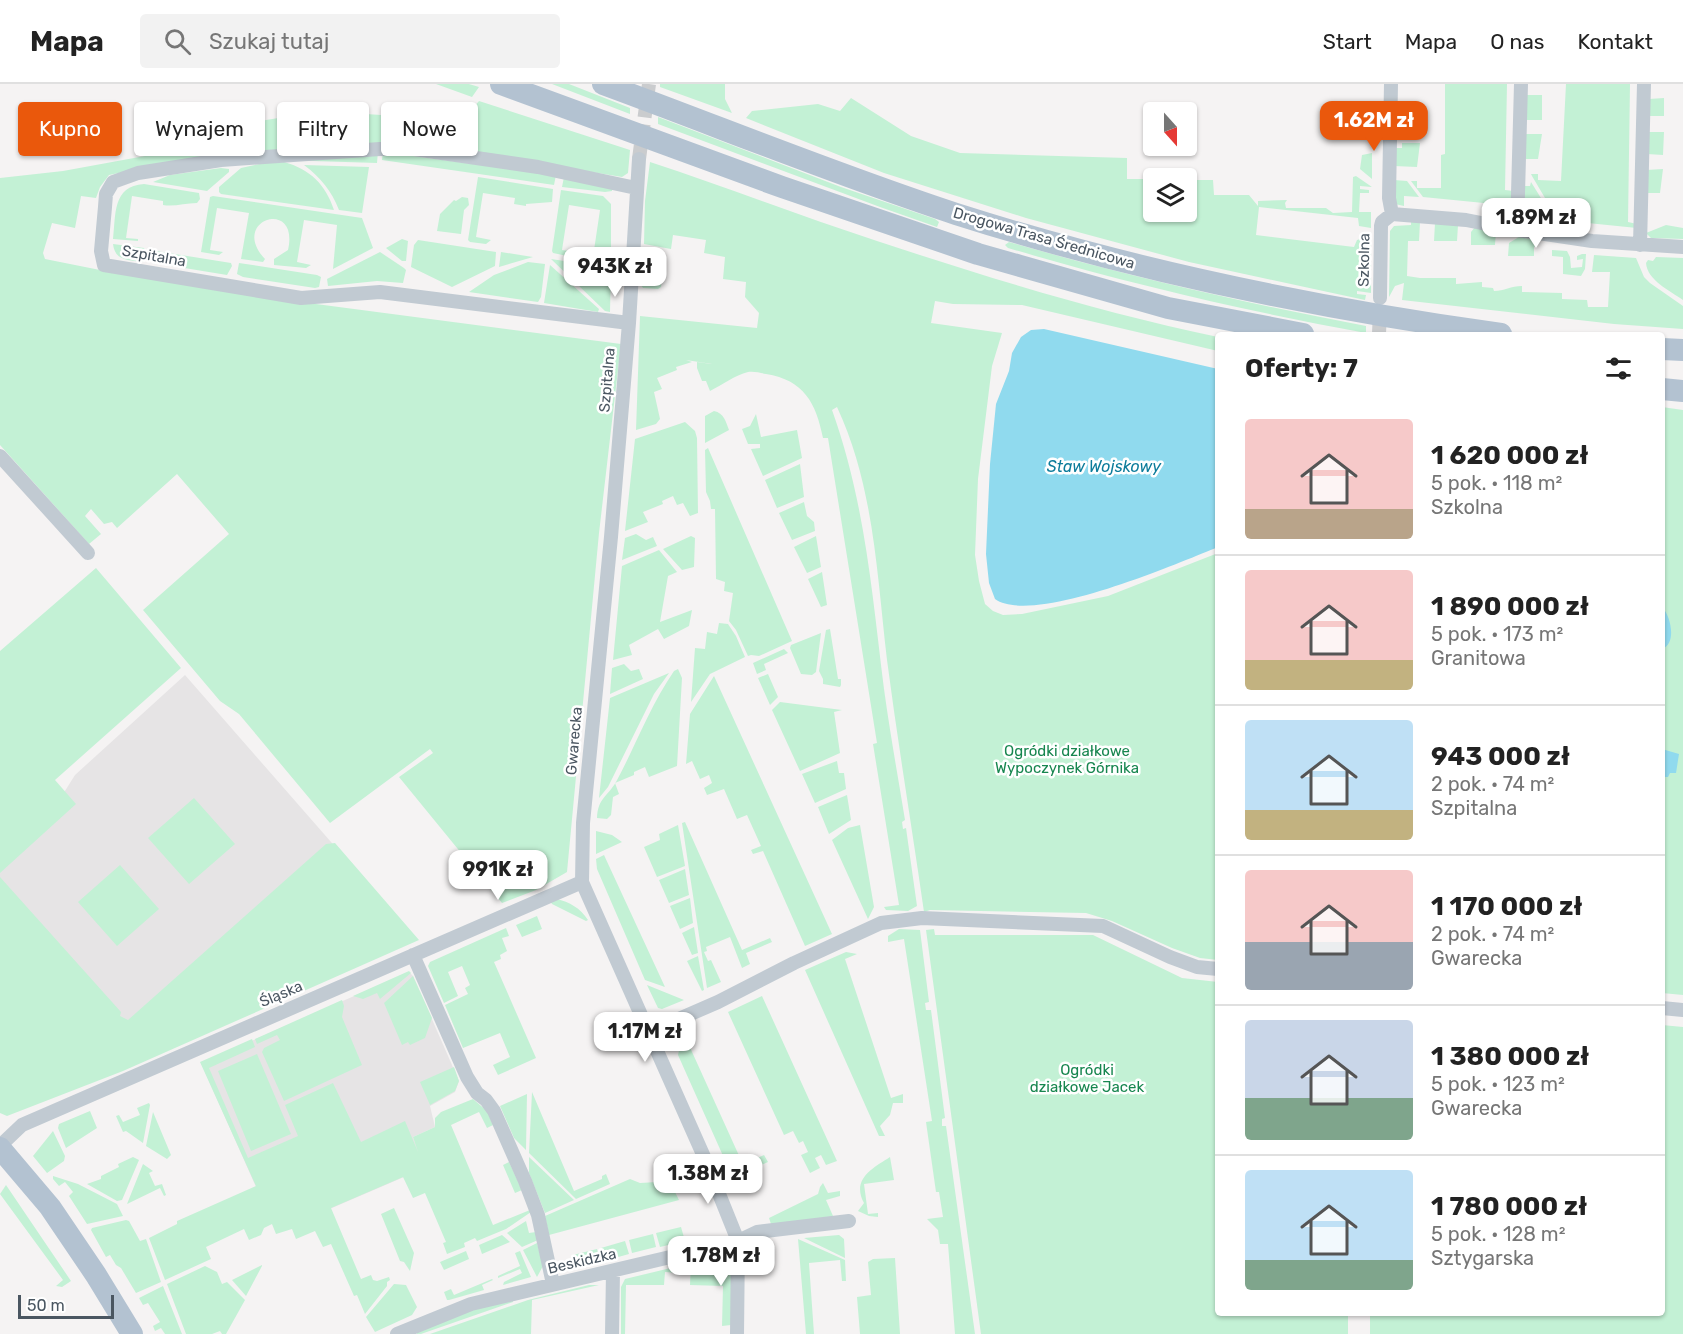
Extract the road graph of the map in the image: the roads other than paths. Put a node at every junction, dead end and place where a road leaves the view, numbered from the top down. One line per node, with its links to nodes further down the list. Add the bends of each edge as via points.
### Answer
1 (501, 84): 14 (main road, via 978,254 1168,308)
2 (603, 84): 15 (main road, Drogowa Trasa Średnicowa, via 807,161 1038,238 1273,296)
3 (1391, 84): 8 (street, Szkolna)
4 (1521, 84): 9 (street)
5 (1644, 84): 10 (street)
6 (639, 159): 7 (street, Szpitalna)
7 (636, 188): 13 (street, Szpitalna); 13 (street, Szpitalna, via 538,167 414,149 221,160 138,173 113,182 106,194 100,251 104,265 301,298 380,292)
8 (1392, 214): 9 (street, via 1466,220); 12 (street, Szkolna, via 1381,226)
9 (1517, 230): 10 (street)
10 (1640, 245): 11 (street)
11 (1683, 247)
12 (1380, 298)
13 (629, 323): 22 (street, Szpitalna)
14 (1293, 332)
15 (1488, 332)
16 (1665, 349): 17 (main road)
17 (1683, 350)
18 (1665, 381): 19 (main road)
19 (1683, 382)
20 (1665, 389): 21 (main road)
21 (1683, 392)
22 (618, 439): 25 (street, Gwarecka, via 583,823)
23 (0, 456): 24 (street)
24 (88, 553)
25 (582, 882): 26 (street, Śląska); 30 (street, Gwarecka)
26 (413, 955): 31 (street, Śląska, via 22,1125); 35 (street, via 467,1077 494,1112 538,1215)
27 (1215, 969): 30 (street, via 1170,957 1103,926 922,918 881,923)
28 (1665, 1008): 29 (street)
29 (1683, 1011)
30 (649, 1032): 33 (street, Gwarecka)
31 (0, 1147): 36 (main road, via 61,1223)
32 (849, 1221): 33 (street, Beskidzka, via 758,1232)
33 (738, 1240): 34 (street, Beskidzka); 39 (street)
34 (613, 1271): 35 (street, Beskidzka); 38 (street)
35 (553, 1284): 37 (street, Beskidzka, via 471,1304)
36 (132, 1334)
37 (397, 1334)
38 (612, 1334)
39 (737, 1334)

